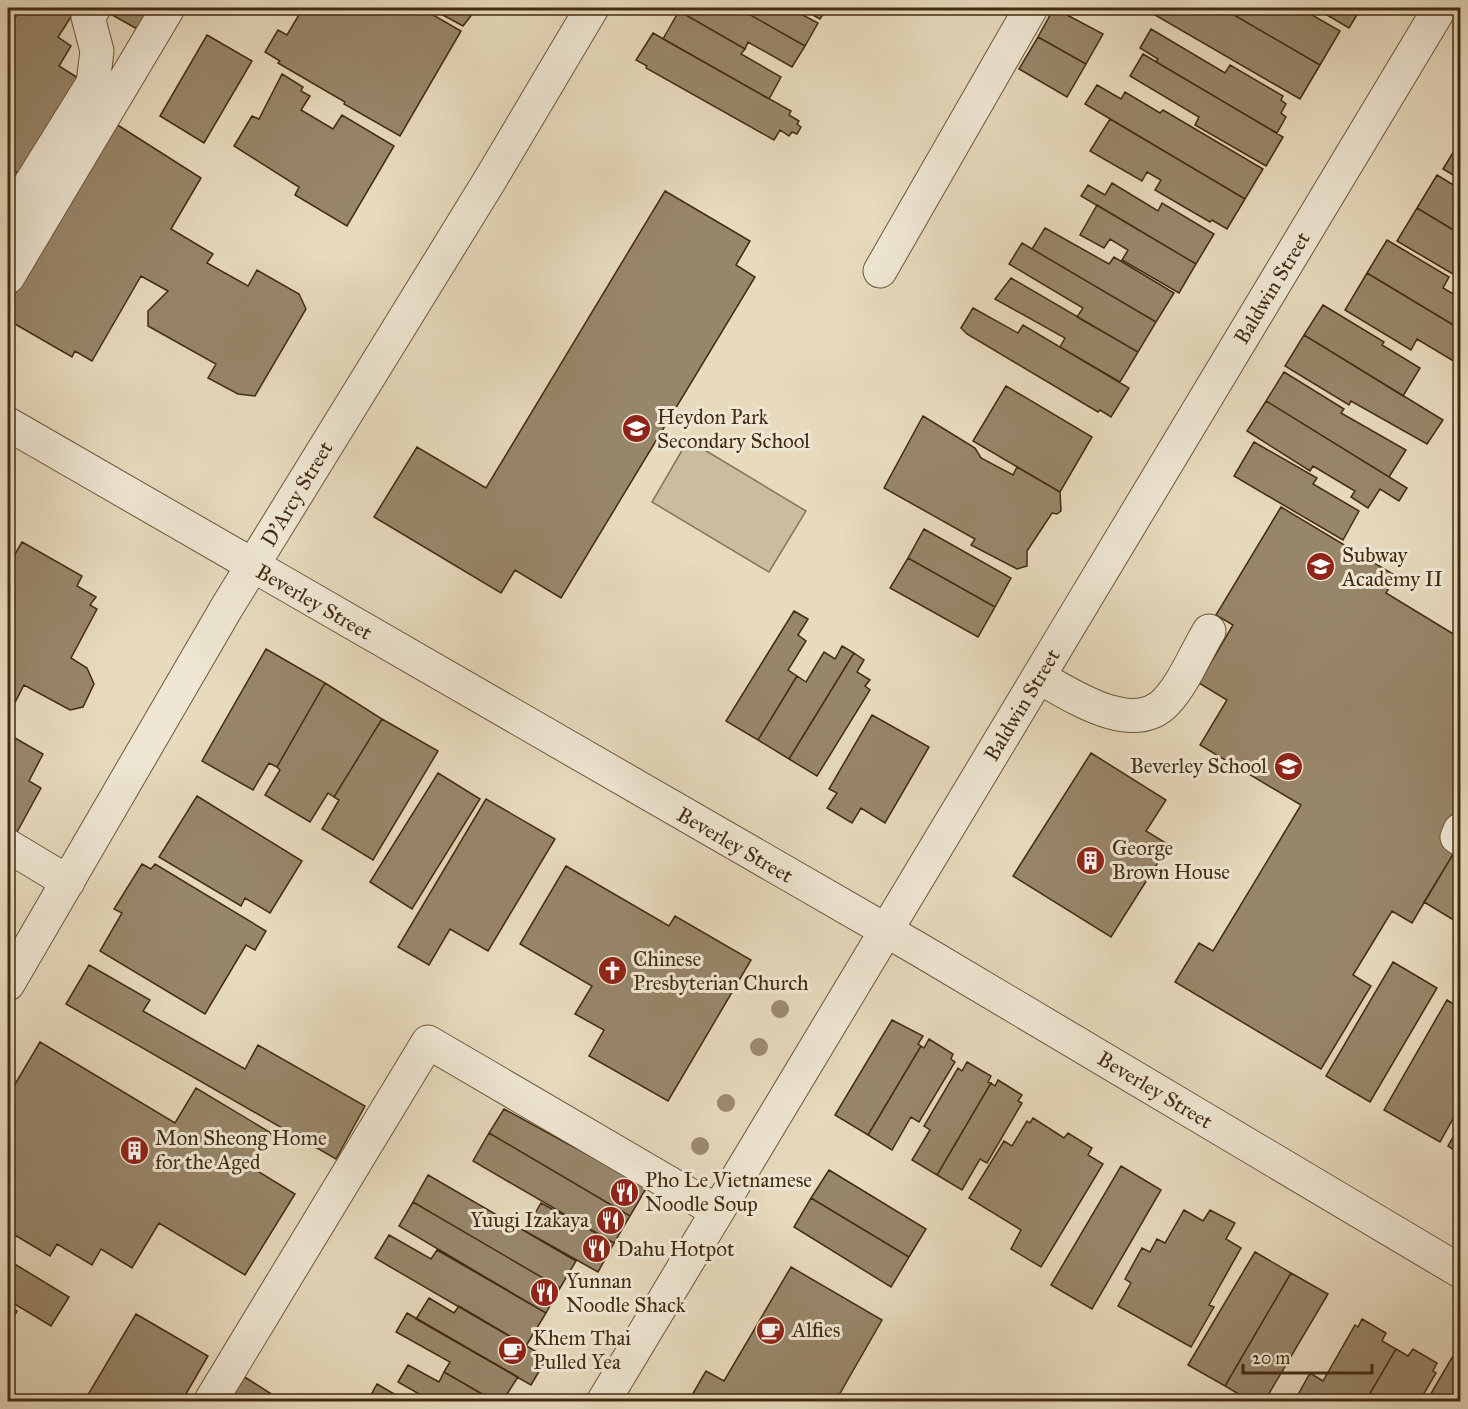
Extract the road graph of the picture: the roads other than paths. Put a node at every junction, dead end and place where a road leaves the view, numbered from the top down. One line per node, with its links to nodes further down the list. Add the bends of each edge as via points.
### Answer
1 (94, 8): 6 (street, via 88,17 97,51 93,83)
2 (168, 8): 8 (street)
3 (592, 8): 10 (street, D'Arcy Street)
4 (1031, 8): 7 (street)
5 (1440, 8): 12 (street, Baldwin Street)
6 (8, 220)
7 (880, 271)
8 (8, 277)
9 (8, 424): 10 (street, Beverley Street)
10 (252, 567): 16 (street, D'Arcy Street); 17 (street, Beverley Street)
11 (1209, 631): 12 (street, via 1164,705 1139,716 1107,711)
12 (1039, 677): 17 (street, Baldwin Street)
13 (1461, 830): 14 (street, via 1456,837)
14 (1461, 839)
15 (8, 846): 16 (street)
16 (68, 882): 18 (street, D'Arcy Street)
17 (885, 931): 19 (street, Baldwin Street); 20 (street, Beverley Street)
18 (8, 984)
19 (717, 1211): 21 (street, via 428,1042); 22 (street, Baldwin Street)
20 (1461, 1271)
21 (210, 1401)
22 (603, 1401)

